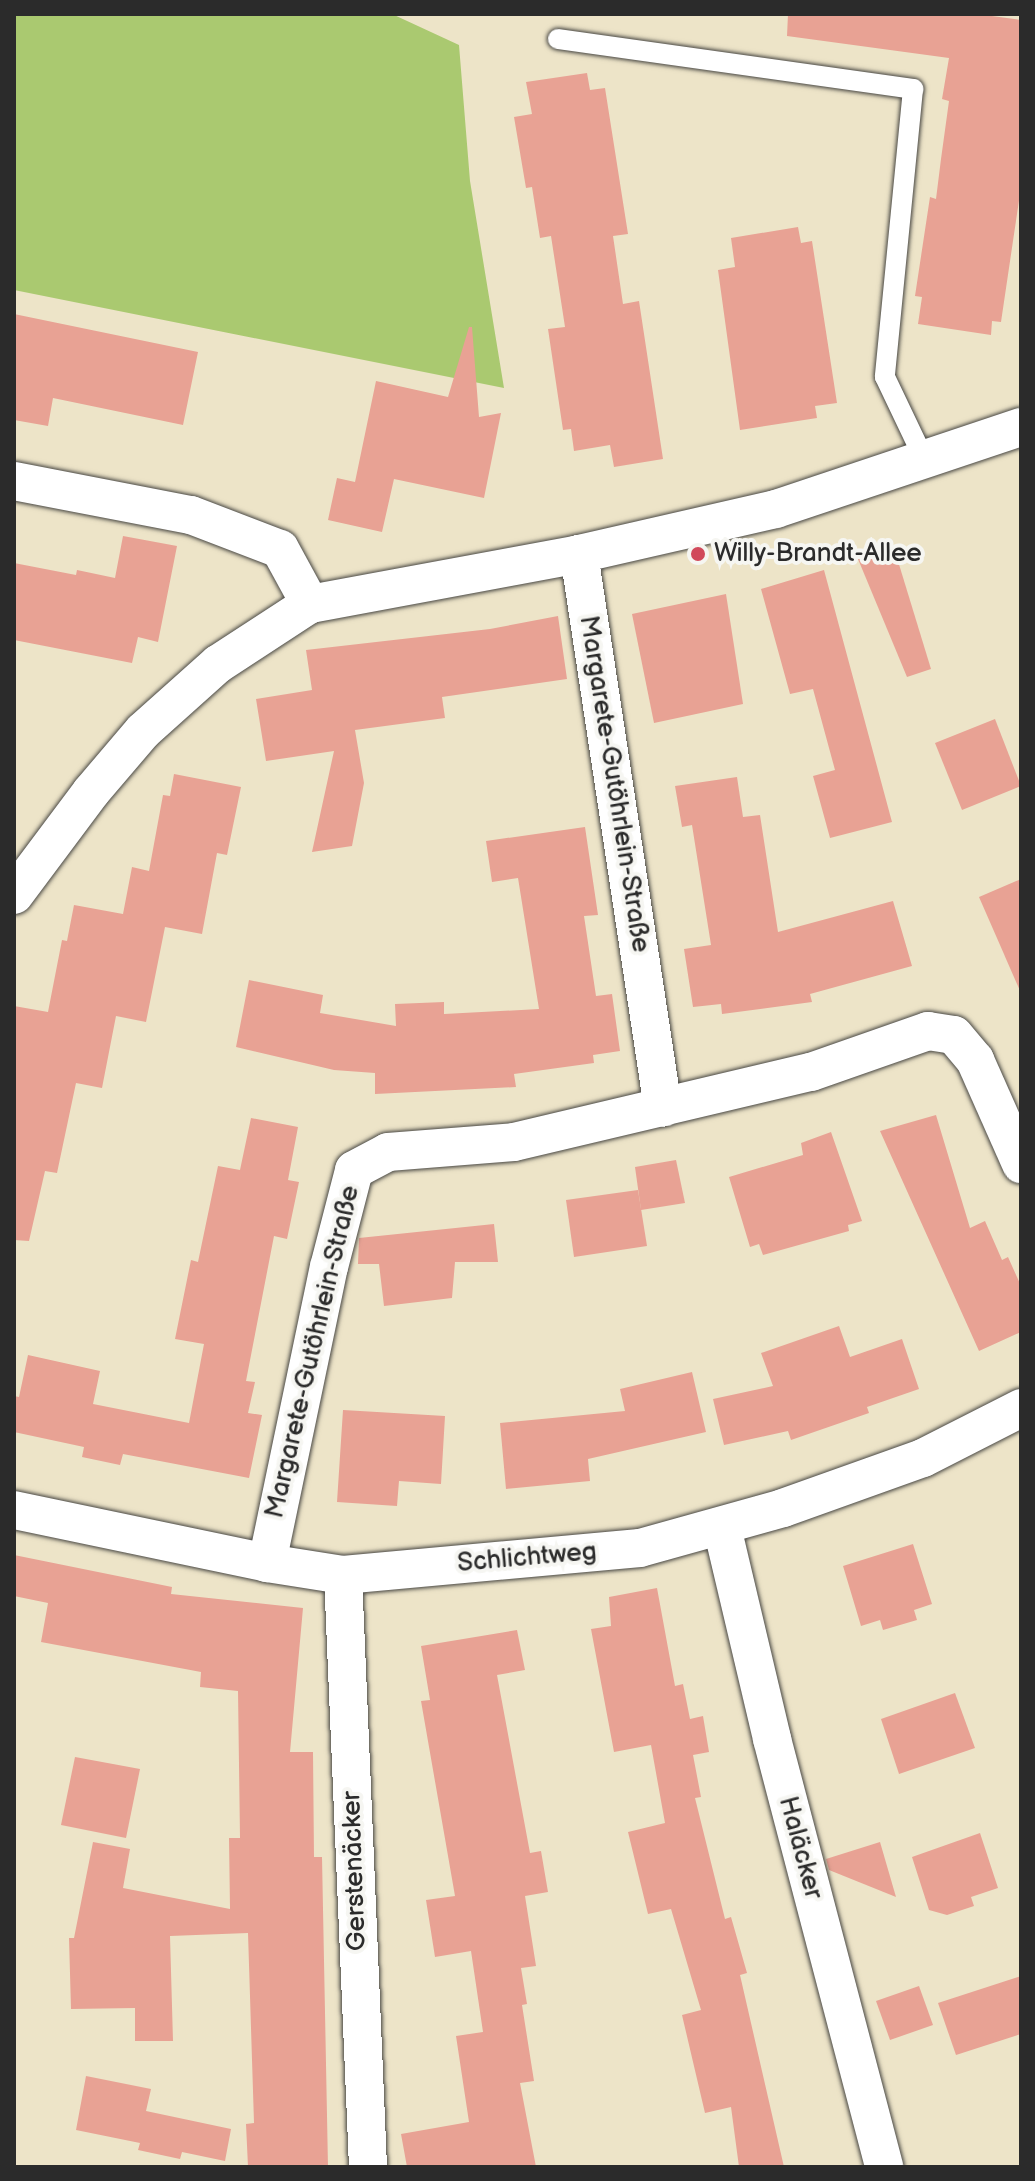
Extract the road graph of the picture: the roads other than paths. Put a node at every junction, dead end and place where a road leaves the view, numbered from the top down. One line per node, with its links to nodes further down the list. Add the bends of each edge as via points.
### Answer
1 (558, 39): 3 (lane, via 913,89 885,377)
2 (1021, 427): 3 (street)
3 (925, 461): 5 (street, via 776,509)
4 (14, 481): 6 (street, via 191,515 280,549)
5 (579, 554): 6 (street); 8 (street, Margarete-Gutöhrlein-Straße)
6 (310, 604): 7 (street, via 218,664 143,731)
7 (14, 895)
8 (663, 1108): 9 (street, Margarete-Gutöhrlein-Straße, via 811,1072 928,1031 954,1035 975,1060); 13 (street, Margarete-Gutöhrlein-Straße, via 514,1142 388,1152 354,1170 325,1282)
9 (1021, 1164)
10 (1021, 1408): 12 (street, Schlichtweg, via 923,1458)
11 (14, 1510): 13 (street, Schlichtweg)
12 (722, 1527): 14 (street, Schlichtweg, via 640,1548); 16 (street, Haläcker)
13 (267, 1563): 14 (street, Schlichtweg)
14 (343, 1575): 15 (street, Gerstenäcker)
15 (368, 2167)
16 (884, 2167)

